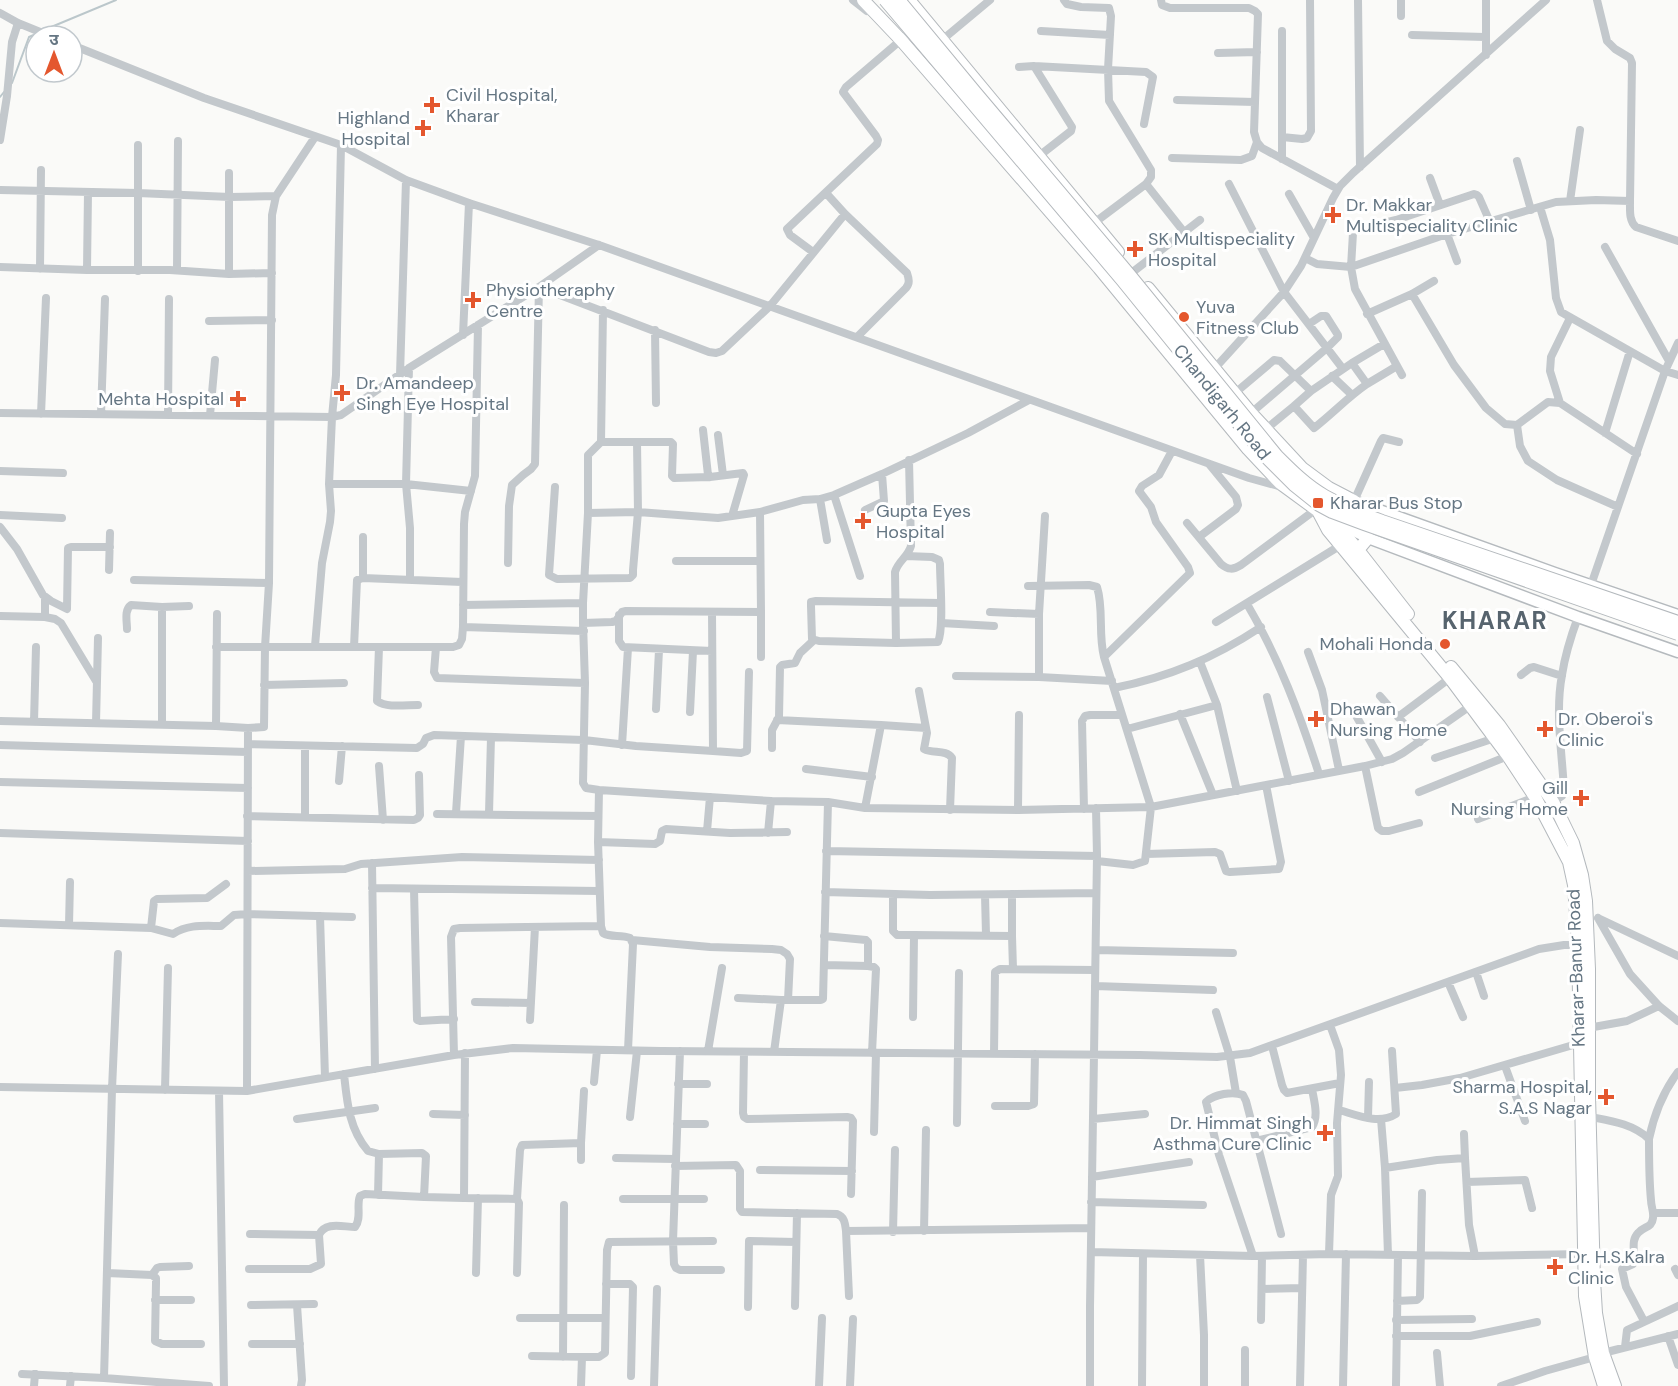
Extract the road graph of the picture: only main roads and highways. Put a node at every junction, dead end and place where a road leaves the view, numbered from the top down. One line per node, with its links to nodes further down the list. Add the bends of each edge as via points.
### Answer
1 (863, 0): 7 (highway, via 1099,268 1248,449 1287,489)
2 (885, 0): 13 (highway, Chandigarh Road, bridge, via 1264,455 1319,505)
3 (899, 0): 12 (highway, bridge, via 1277,456 1302,480 1336,502 1382,521)
4 (909, 0): 5 (highway, via 1251,413 1302,468)
5 (1334, 491): 6 (highway); 7 (highway); 8 (highway)
6 (1354, 501): 11 (main road)
7 (1317, 512): 8 (highway); 15 (highway, Kharar-Banur Road, via 1328,531 1450,678)
8 (1332, 520): 9 (main road); 10 (highway)
9 (1368, 538): 10 (highway); 14 (main road)
10 (1358, 550): 15 (highway)
11 (1678, 615)
12 (1678, 622)
13 (1678, 634)
14 (1678, 653)
15 (1475, 702): 16 (highway, Kharar-Banur Road, via 1535,797 1569,862); 16 (highway, via 1499,724 1565,824 1582,875)
16 (1587, 916): 17 (highway, Kharar-Banur Road)
17 (1583, 945): 18 (highway); 18 (highway, Kharar-Banur Road, via 1580,1043 1585,1296)
18 (1599, 1355): 19 (highway, Kharar-Banur Road, via 1599,1375); 20 (highway)
19 (1604, 1386)
20 (1615, 1386)

